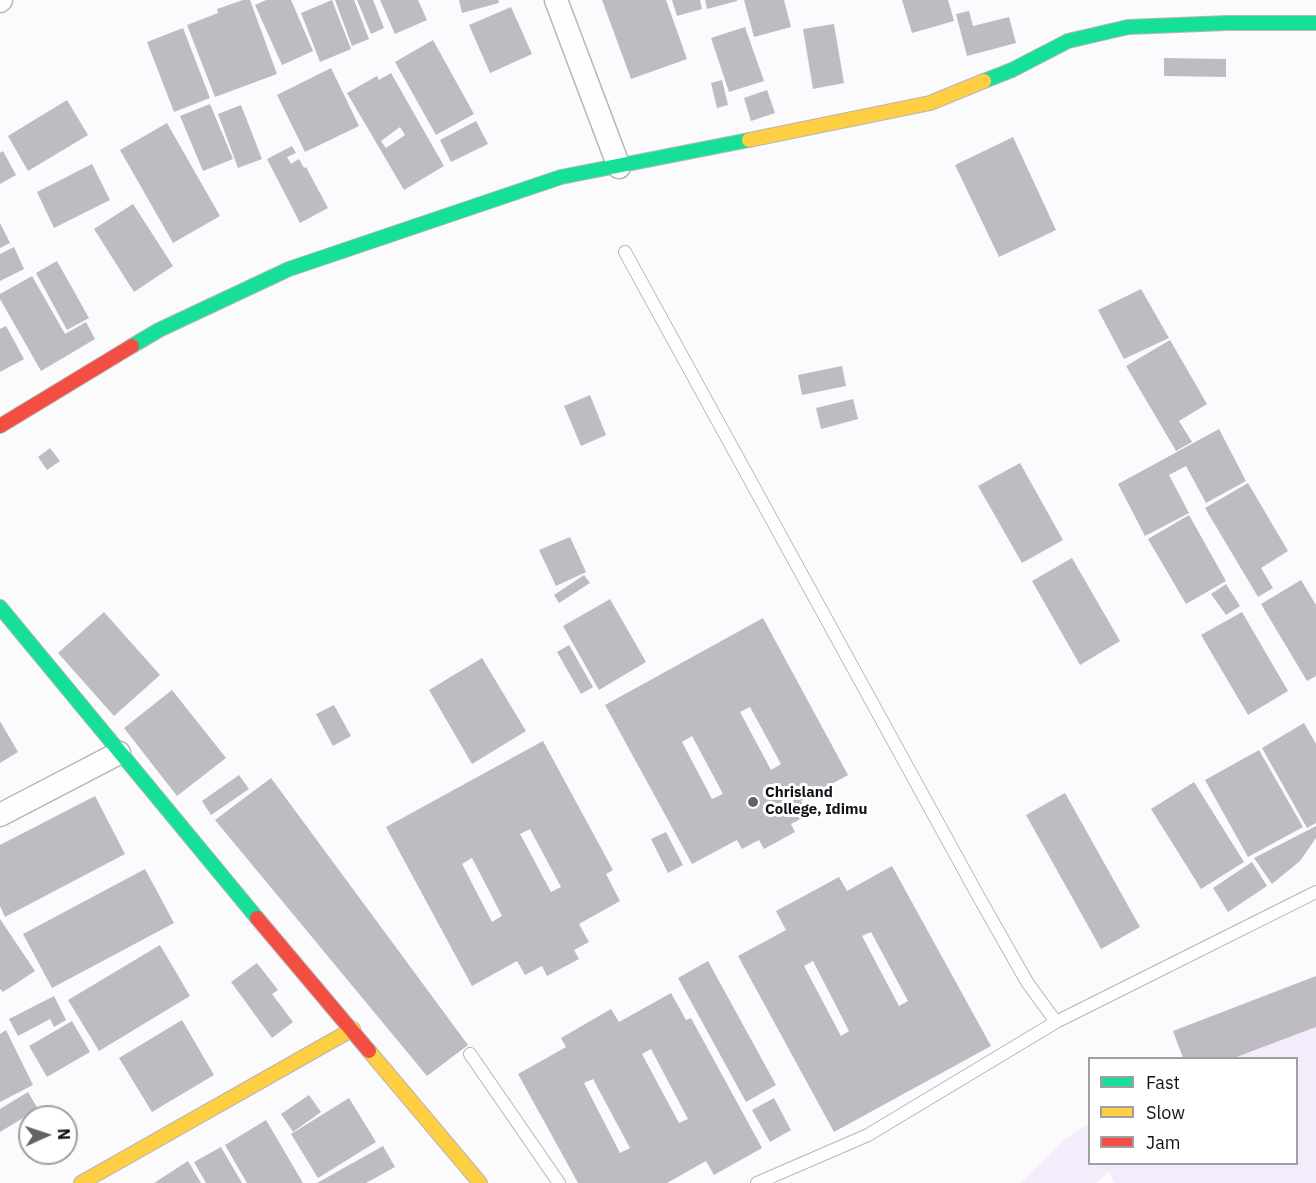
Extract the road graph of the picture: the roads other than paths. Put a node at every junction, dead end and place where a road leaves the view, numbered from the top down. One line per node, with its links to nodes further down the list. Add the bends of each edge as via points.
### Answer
1 (556, 0): 3 (street)
2 (1316, 23): 3 (street, via 1128,27 1068,41 1012,70 930,103)
3 (619, 167): 5 (street, via 561,177 289,269 159,330)
4 (625, 252): 10 (lane, via 976,892 1027,982)
5 (0, 426)
6 (0, 607): 7 (street)
7 (119, 753): 8 (street); 11 (street)
8 (0, 815)
9 (1316, 892): 10 (lane)
10 (1056, 1022): 16 (lane, via 867,1134)
11 (353, 1029): 13 (street); 14 (street)
12 (470, 1054): 15 (lane)
13 (81, 1183)
14 (480, 1183)
15 (559, 1183)
16 (757, 1183)

